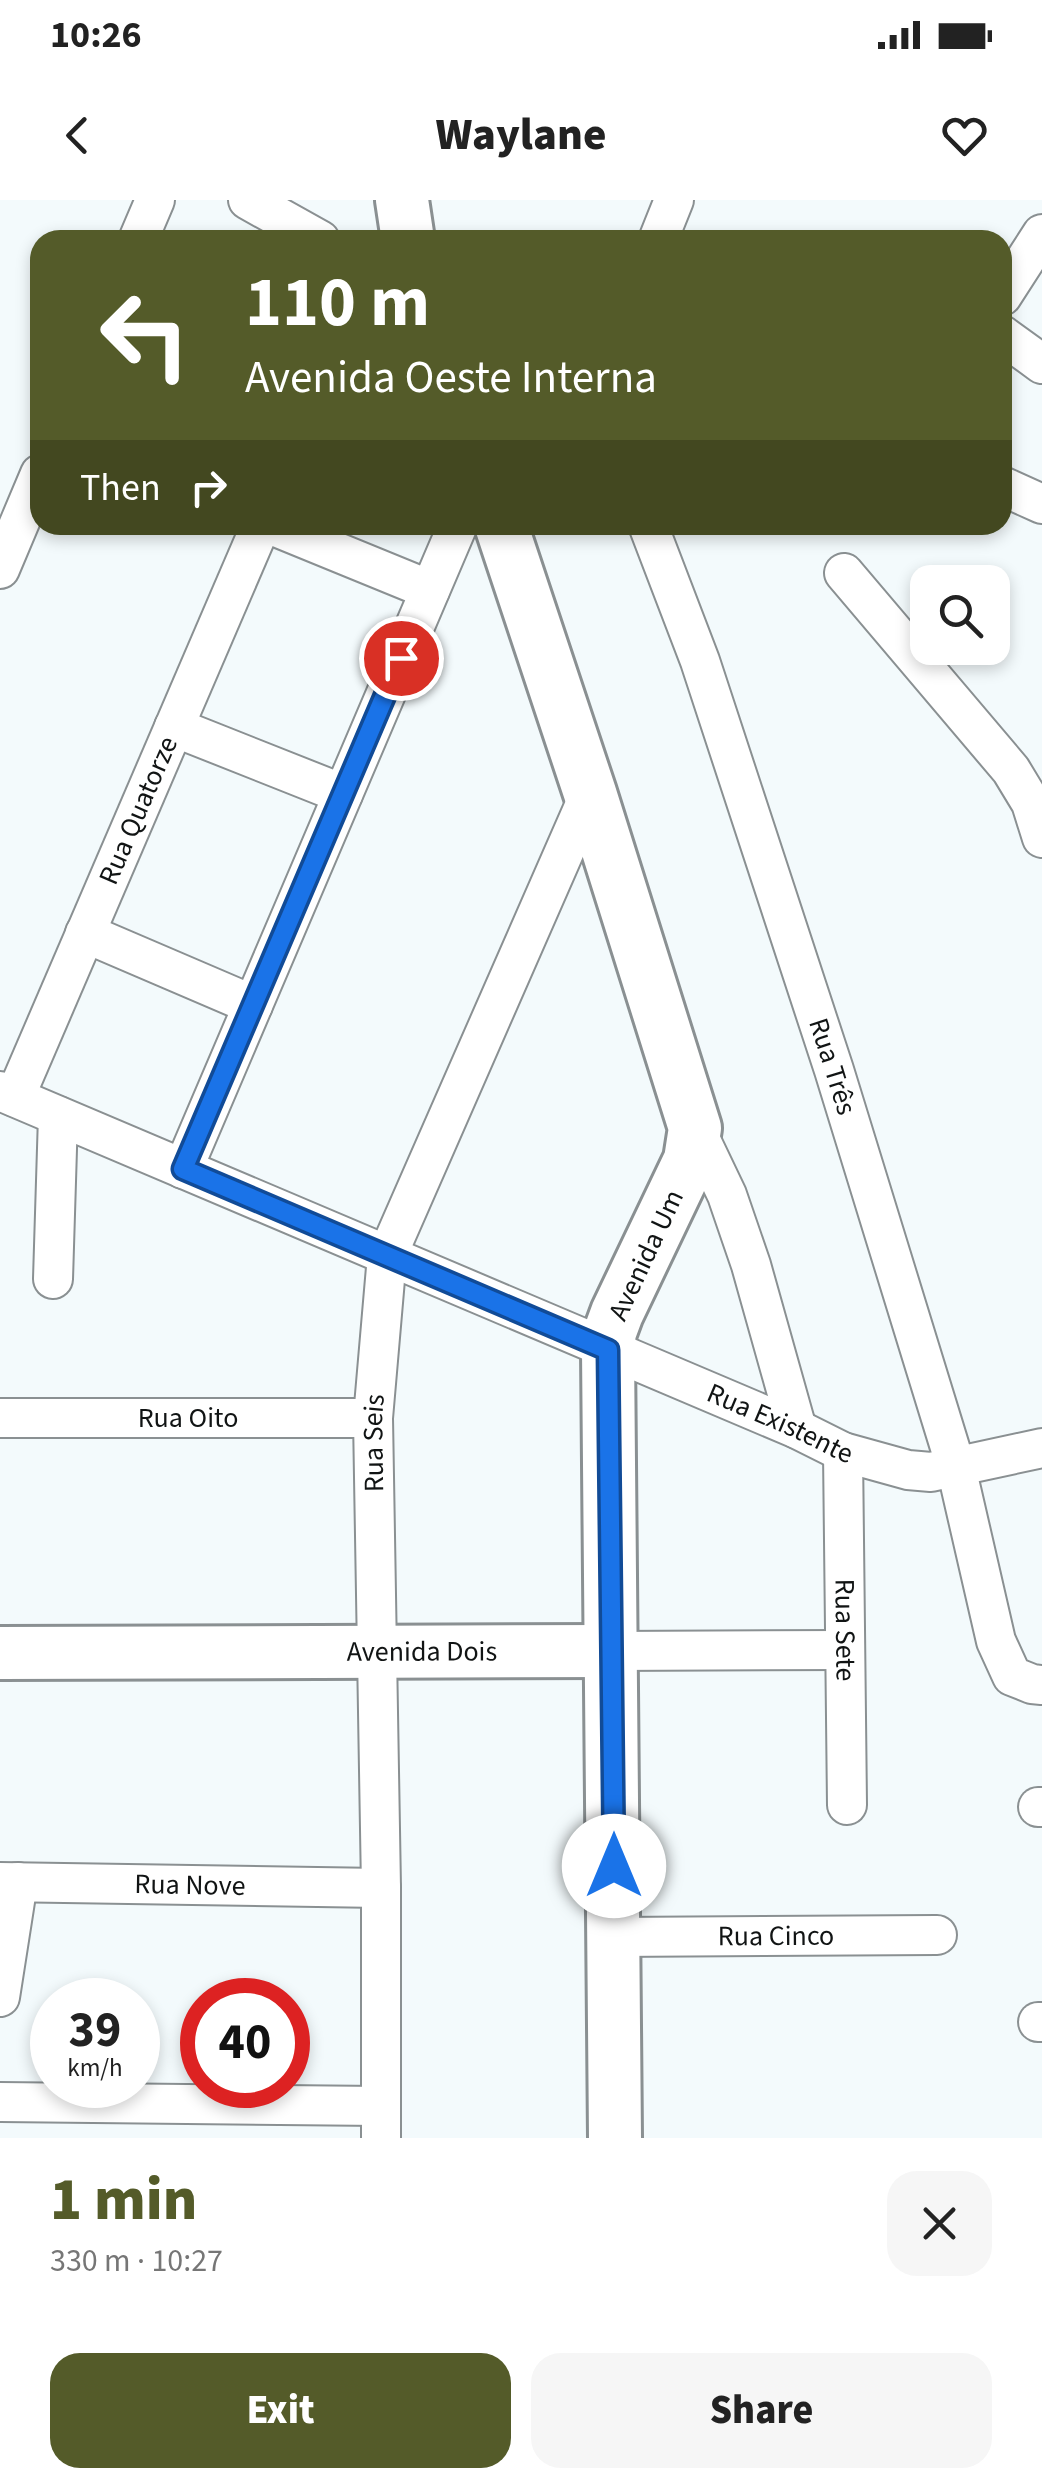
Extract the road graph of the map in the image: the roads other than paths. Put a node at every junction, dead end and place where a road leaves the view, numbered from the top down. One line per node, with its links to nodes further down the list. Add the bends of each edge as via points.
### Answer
1 (154, 200): 5 (street)
2 (248, 200): 6 (street)
3 (402, 200): 7 (street)
4 (674, 200): 8 (street)
5 (142, 230)
6 (302, 230)
7 (406, 230)
8 (662, 230)
9 (1042, 234): 10 (street)
10 (1012, 280)
11 (1012, 343): 12 (street)
12 (1042, 364)
13 (1012, 490): 15 (street)
14 (30, 498): 21 (street)
15 (1042, 504)
16 (258, 535): 24 (street, Rua Quatorze)
17 (296, 535): 23 (street)
18 (454, 535): 23 (street)
19 (504, 535): 26 (street)
20 (652, 535): 42 (street, Rua Três, via 822,1033)
21 (0, 569)
22 (844, 573): 27 (street, via 1011,770)
23 (430, 590): 25 (street)
24 (174, 727): 25 (street); 28 (street, Rua Quatorze)
25 (343, 794): 29 (street)
26 (590, 794): 32 (street); 34 (street, Rua Seis)
27 (1042, 838)
28 (86, 932): 29 (street); 30 (street, Rua Quatorze)
29 (253, 1005): 33 (street)
30 (8, 1094): 31 (street, Rua Existente)
31 (58, 1116): 33 (street, Rua Existente); 35 (street)
32 (695, 1128): 36 (street, Avenida Um, via 690,1160 617,1312); 39 (street, via 727,1194)
33 (183, 1169): 34 (street, Rua Existente)
34 (387, 1256): 36 (street, Rua Existente); 38 (street, Rua Seis)
35 (54, 1279)
36 (608, 1350): 39 (street, Rua Existente); 45 (street, Avenida Um)
37 (0, 1418): 38 (street, Rua Oito)
38 (374, 1418): 43 (street, Rua Seis)
39 (797, 1429): 41 (street, Rua Existente)
40 (1042, 1448): 42 (street, Rua Existente)
41 (843, 1452): 42 (street, Rua Existente, via 908,1470); 44 (street, Rua Sete)
42 (956, 1467): 47 (street, Rua Três, via 996,1642 1012,1676)
43 (378, 1650): 45 (street, Avenida Dois); 46 (street, Avenida Dois); 50 (street, Rua Seis)
44 (845, 1650): 45 (street, Avenida Dois); 48 (street, Rua Sete)
45 (612, 1651): 52 (street, Avenida Um)
46 (0, 1652)
47 (1042, 1684)
48 (847, 1805)
49 (9, 1882): 50 (street, Rua Nove); 53 (street)
50 (382, 1888): 56 (street, Rua Seis)
51 (936, 1936): 52 (street, Rua Cinco)
52 (614, 1938): 57 (street, Avenida Um)
53 (0, 1997)
54 (0, 2102): 55 (street)
55 (164, 2121): 56 (street)
56 (381, 2122)
57 (615, 2138)

